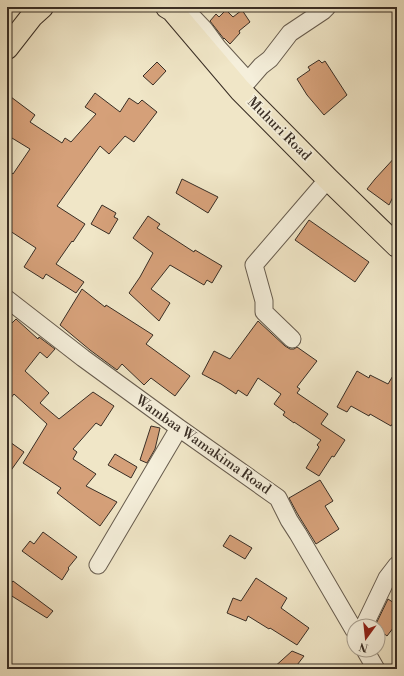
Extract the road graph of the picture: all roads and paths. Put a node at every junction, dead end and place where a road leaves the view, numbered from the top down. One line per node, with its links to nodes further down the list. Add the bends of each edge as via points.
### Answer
1 (167, 7): 6 (main road, Muhuri Road)
2 (183, 7): 6 (street, via 204,29)
3 (327, 7): 6 (street, via 290,33 270,59)
4 (35, 10): 5 (main road)
5 (7, 48)
6 (244, 85): 7 (main road, Muhuri Road)
7 (328, 179): 8 (main road, Muhuri Road); 10 (street, via 254,265 264,300 264,312)
8 (397, 246)
9 (8, 301): 11 (street, Wambaa Wamakima Road)
10 (292, 339)
11 (179, 428): 12 (street); 14 (street, Wambaa Wamakima Road, via 278,498)
12 (98, 565)
13 (397, 565): 15 (street, via 387,578)
14 (347, 618)
15 (368, 618)
16 (370, 658): 17 (street)
17 (376, 669)

